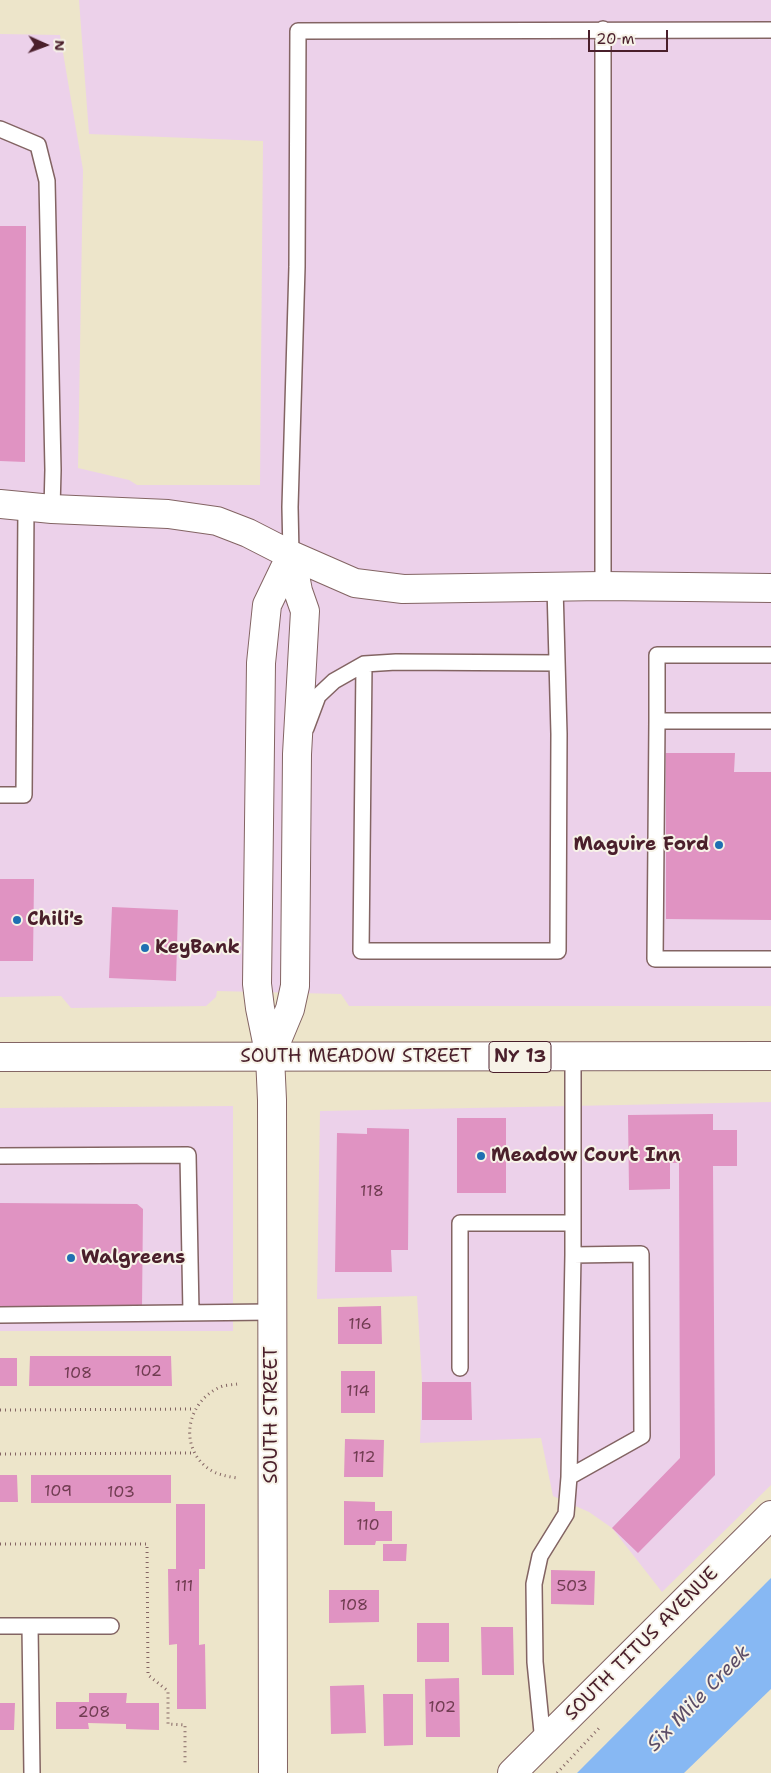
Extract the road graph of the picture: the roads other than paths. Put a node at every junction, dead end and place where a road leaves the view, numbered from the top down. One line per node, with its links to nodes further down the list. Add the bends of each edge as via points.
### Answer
1 (603, 29): 2 (lane); 5 (lane, via 298,30 297,268); 6 (lane)
2 (771, 30)
3 (0, 129): 4 (lane, via 38,145 47,181 52,460)
4 (26, 506): 5 (main road, via 168,514 217,521); 15 (lane, via 24,795)
5 (290, 555): 7 (main road, via 355,583 403,589); 14 (main road, via 305,611); 19 (main road, SOUTH STREET, via 267,605 261,663 257,984)
6 (603, 586): 7 (main road); 8 (main road)
7 (555, 587): 10 (lane)
8 (771, 588)
9 (771, 655): 12 (lane, via 657,655)
10 (557, 663): 11 (lane); 11 (lane, via 558,951 361,951)
11 (364, 664): 14 (lane, via 334,681 318,696)
12 (657, 721): 13 (lane); 16 (lane, via 655,958)
13 (771, 721)
14 (297, 754): 19 (main road, via 295,986 290,1009)
15 (0, 795)
16 (771, 959)
17 (771, 1056): 20 (main road, SOUTH MEADOW STREET / NY 13)
18 (0, 1057): 19 (main road, SOUTH MEADOW STREET / NY 13)
19 (270, 1057): 20 (main road, SOUTH MEADOW STREET / NY 13); 24 (main road, SOUTH STREET)
20 (573, 1057): 22 (lane)
21 (0, 1156): 25 (lane, via 188,1155)
22 (572, 1223): 23 (lane); 27 (lane, via 460,1223)
23 (573, 1255): 28 (lane); 28 (lane, via 641,1254 642,1436)
24 (271, 1312): 25 (lane); 35 (main road, SOUTH STREET)
25 (191, 1313): 26 (lane)
26 (0, 1315)
27 (460, 1368)
28 (569, 1477): 33 (lane, via 566,1514 540,1556 534,1584 535,1662)
29 (771, 1515): 33 (main road, SOUTH TITUS AVENUE)
30 (0, 1626): 31 (lane)
31 (30, 1626): 32 (lane); 34 (lane)
32 (112, 1626)
33 (543, 1742): 36 (main road, SOUTH TITUS AVENUE)
34 (32, 1773)
35 (273, 1773)
36 (512, 1773)

